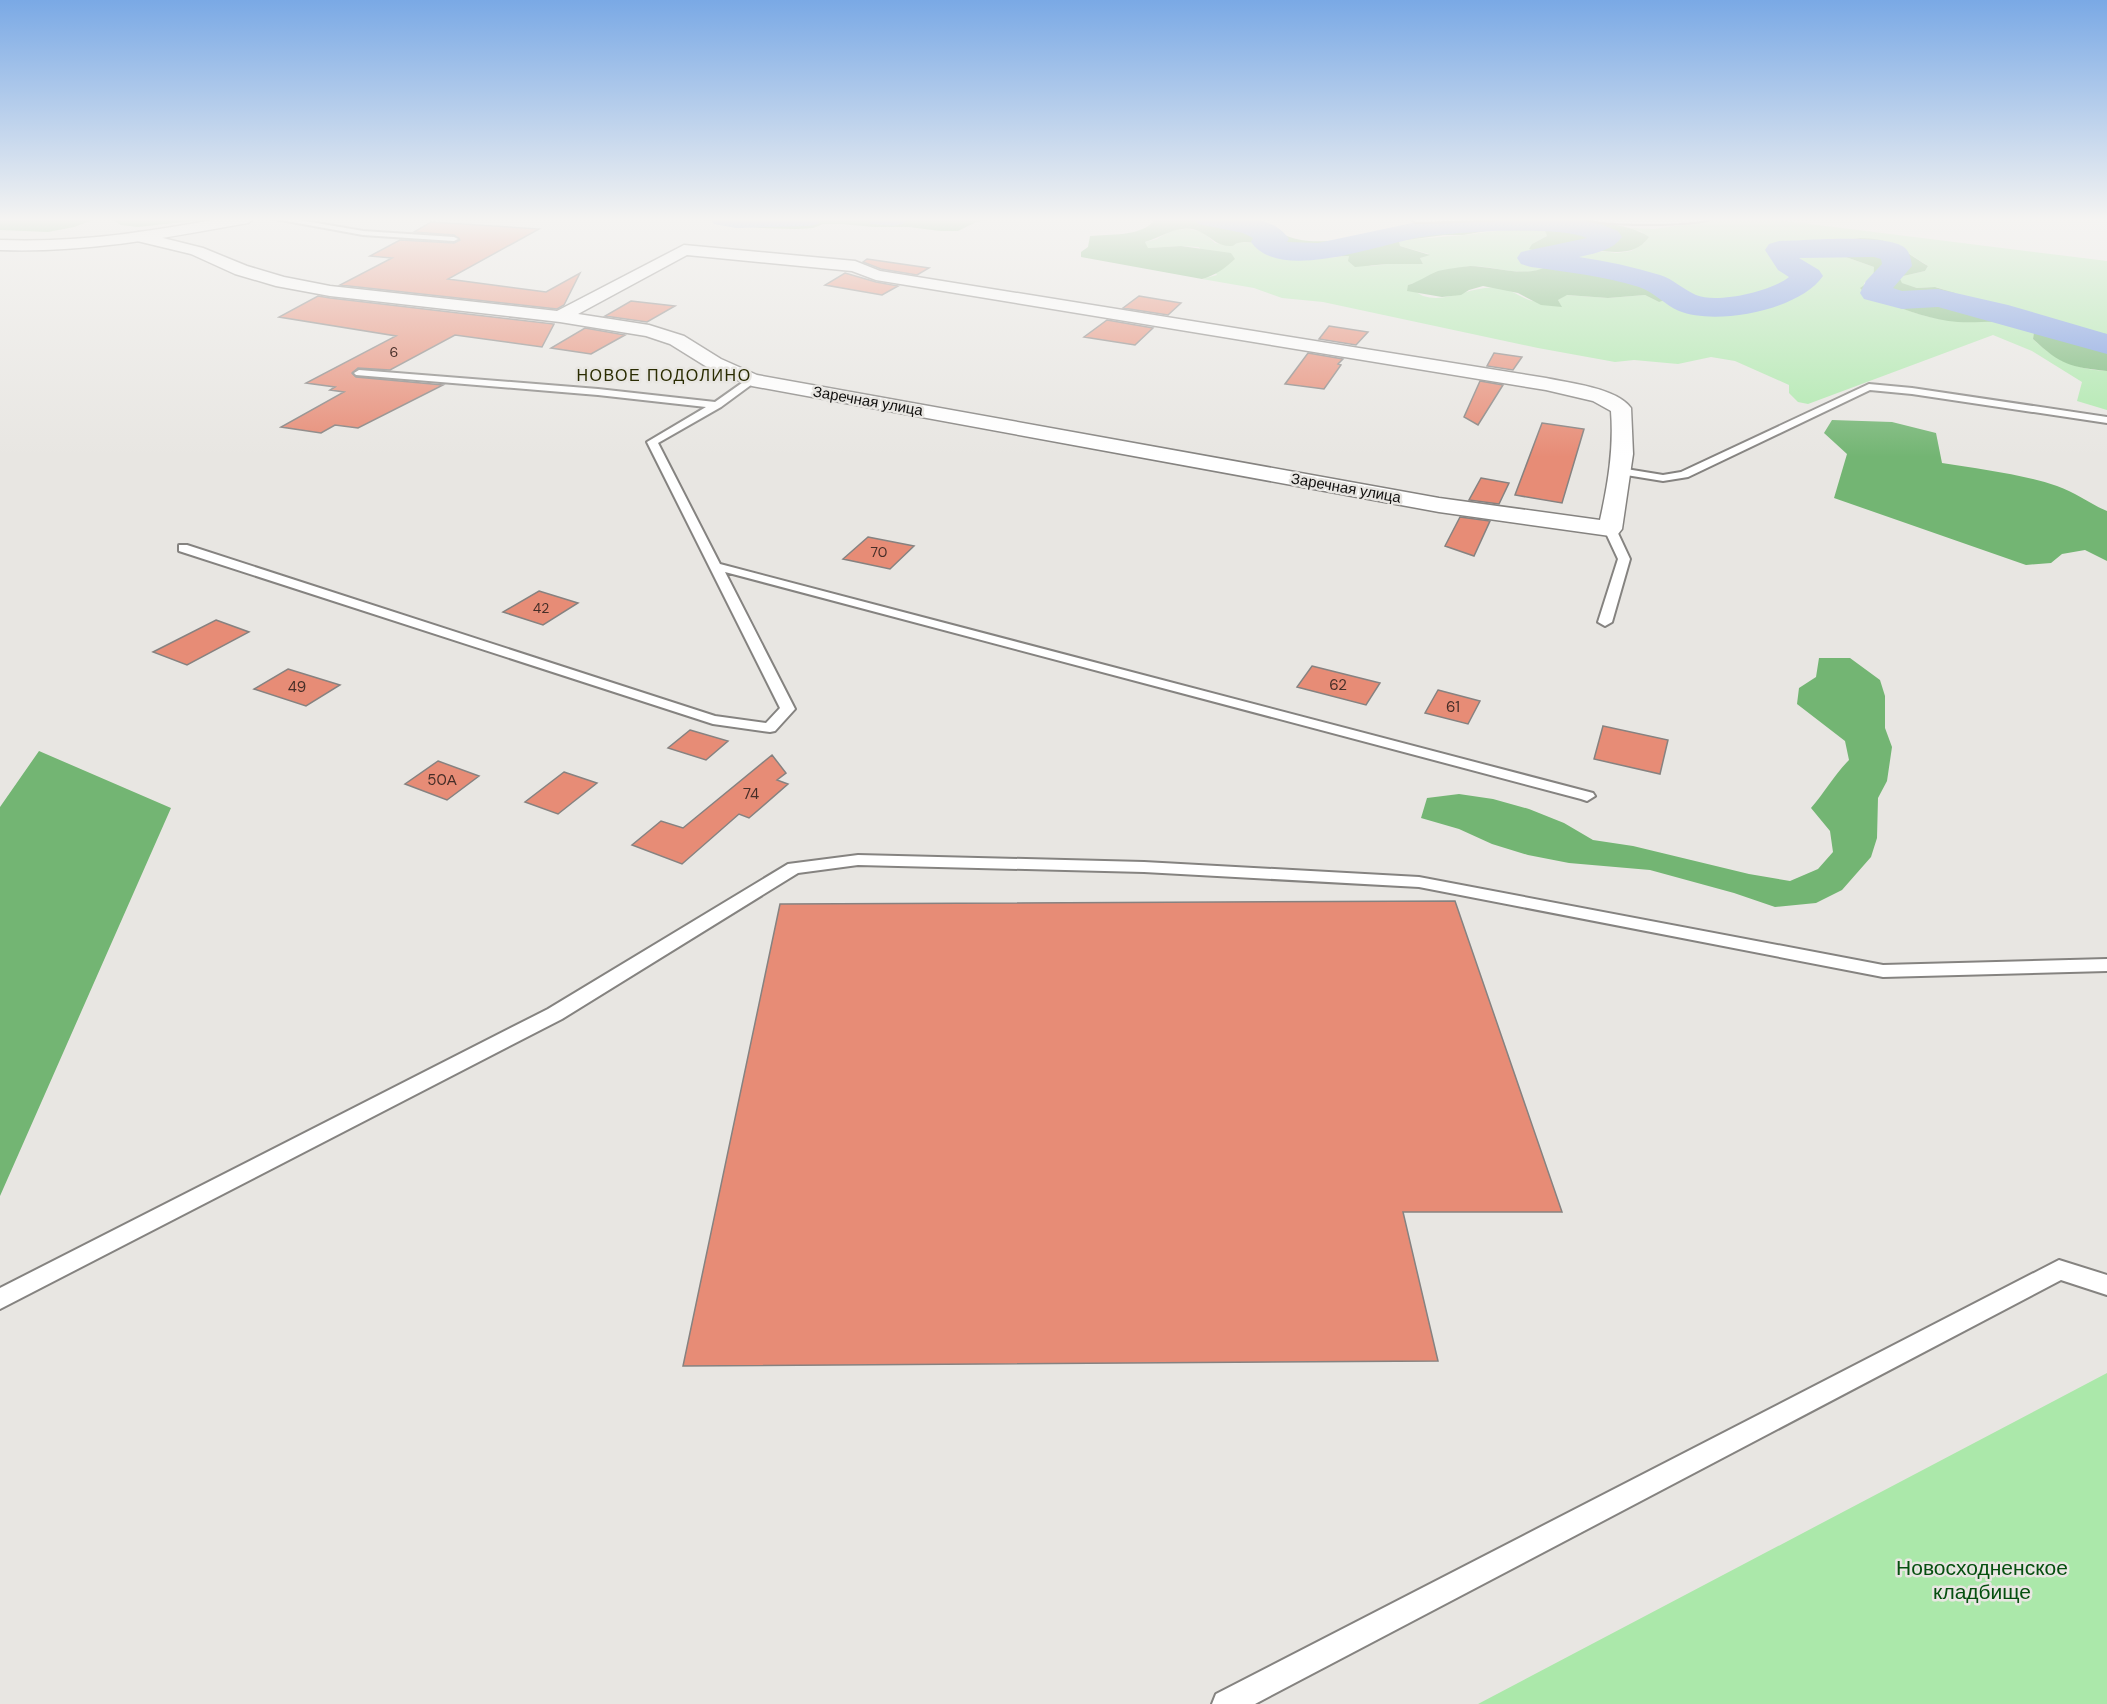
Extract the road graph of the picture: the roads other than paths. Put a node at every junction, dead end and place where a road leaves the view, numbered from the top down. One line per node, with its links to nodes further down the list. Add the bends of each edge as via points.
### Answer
1 (388, 298): 4 (street, Заречная улица)
2 (596, 298): 4 (street)
3 (1014, 298): 9 (street, via 1600,396 1621,408 1624,434)
4 (560, 317): 6 (street, Заречная улица, via 649,331 677,340)
5 (359, 373): 7 (lane)
6 (752, 380): 7 (lane); 10 (street, Заречная улица, via 1428,503)
7 (717, 405): 12 (lane, via 652,442)
8 (2107, 420): 9 (lane, via 1869,387 1684,475 1663,478)
9 (1620, 471): 10 (street)
10 (1610, 529): 13 (lane, via 1624,559)
11 (183, 548): 12 (lane, via 713,720 770,728 788,709)
12 (715, 566): 14 (lane)
13 (1605, 622)
14 (1587, 796)
15 (2107, 965): 17 (lane, via 1883,972 1419,882 1144,867 858,860 794,868 555,1014)
16 (2107, 1285): 18 (lane, via 2059,1270)
17 (0, 1299)
18 (1226, 1704)

